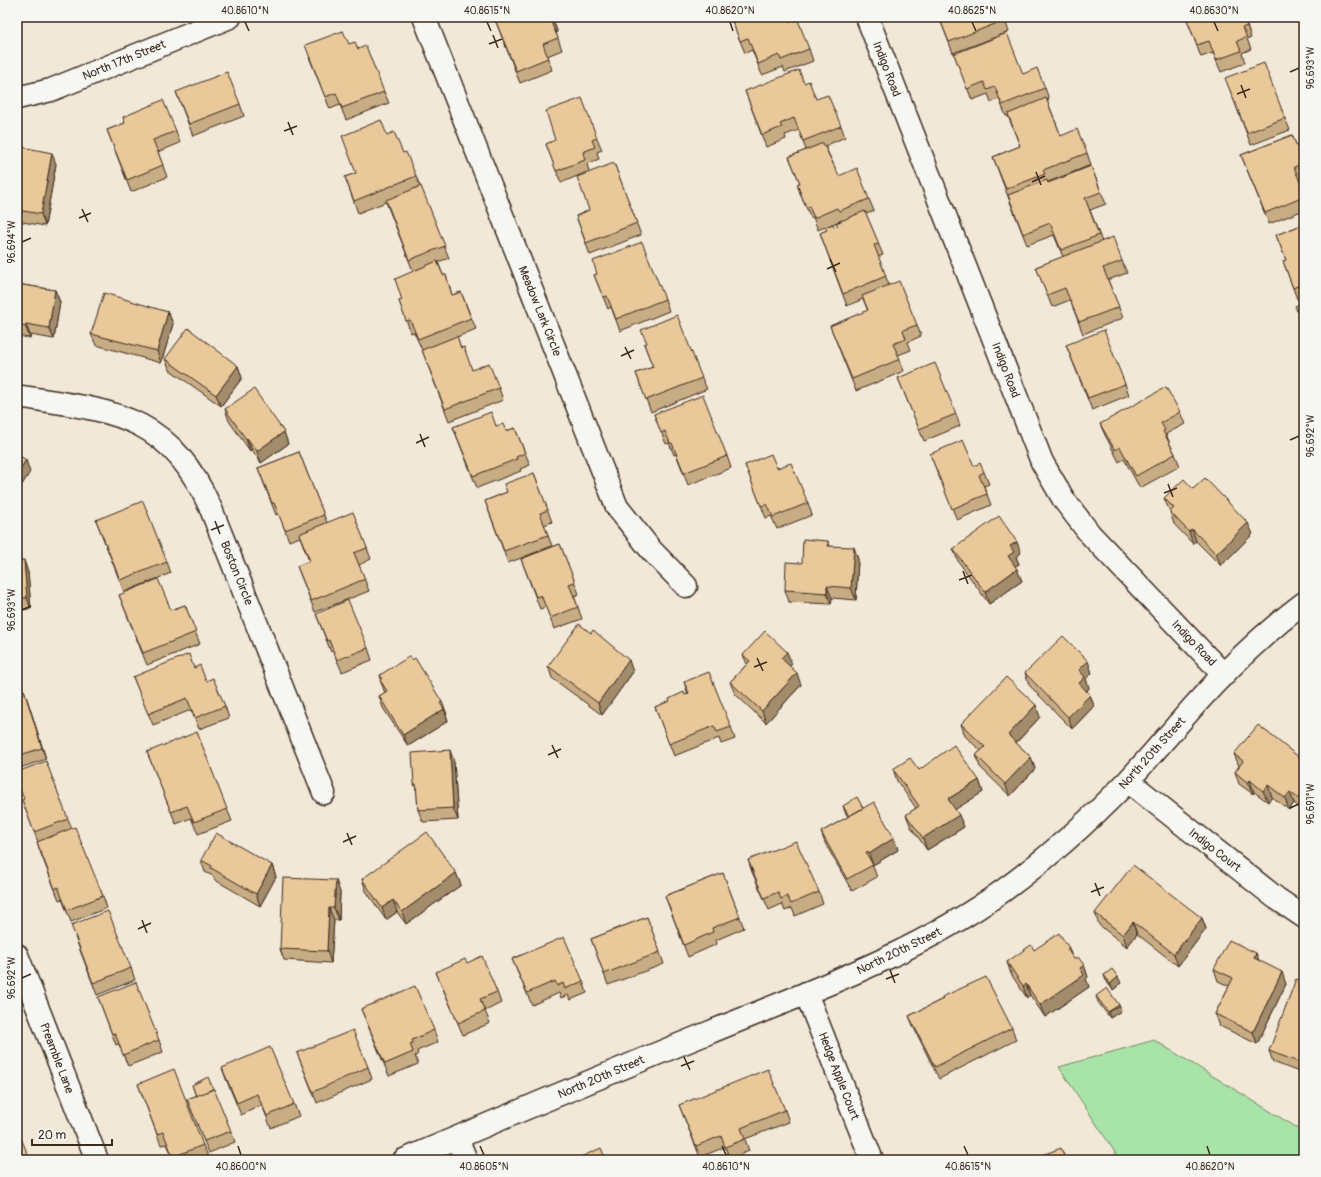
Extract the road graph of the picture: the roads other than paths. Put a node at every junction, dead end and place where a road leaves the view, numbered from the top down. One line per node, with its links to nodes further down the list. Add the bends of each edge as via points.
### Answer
1 (230, 17): 4 (street, North 17th Street, via 51,90)
2 (424, 17): 6 (street, Meadow Lark Circle, via 618,507 651,550)
3 (867, 17): 8 (street, Indigo Road, via 1042,462 1064,500 1090,534)
4 (17, 98)
5 (17, 396): 10 (street, Boston Circle, via 118,414 153,433 173,449 189,467 211,509)
6 (686, 586)
7 (1304, 603): 8 (street, North 20th Street, via 1252,647)
8 (1224, 675): 9 (street, North 20th Street)
9 (1128, 781): 11 (street, Indigo Court, via 1276,898); 13 (street, North 20th Street, via 1060,846 974,910 941,931 892,956)
10 (324, 793)
11 (1304, 917)
12 (17, 955): 15 (street, Preamble Lane)
13 (806, 993): 14 (street, North 20th Street); 18 (street, Hedge Apple Court)
14 (457, 1138): 16 (street, North 20th Street); 17 (street)
15 (98, 1160)
16 (404, 1160)
17 (466, 1160)
18 (872, 1160)

